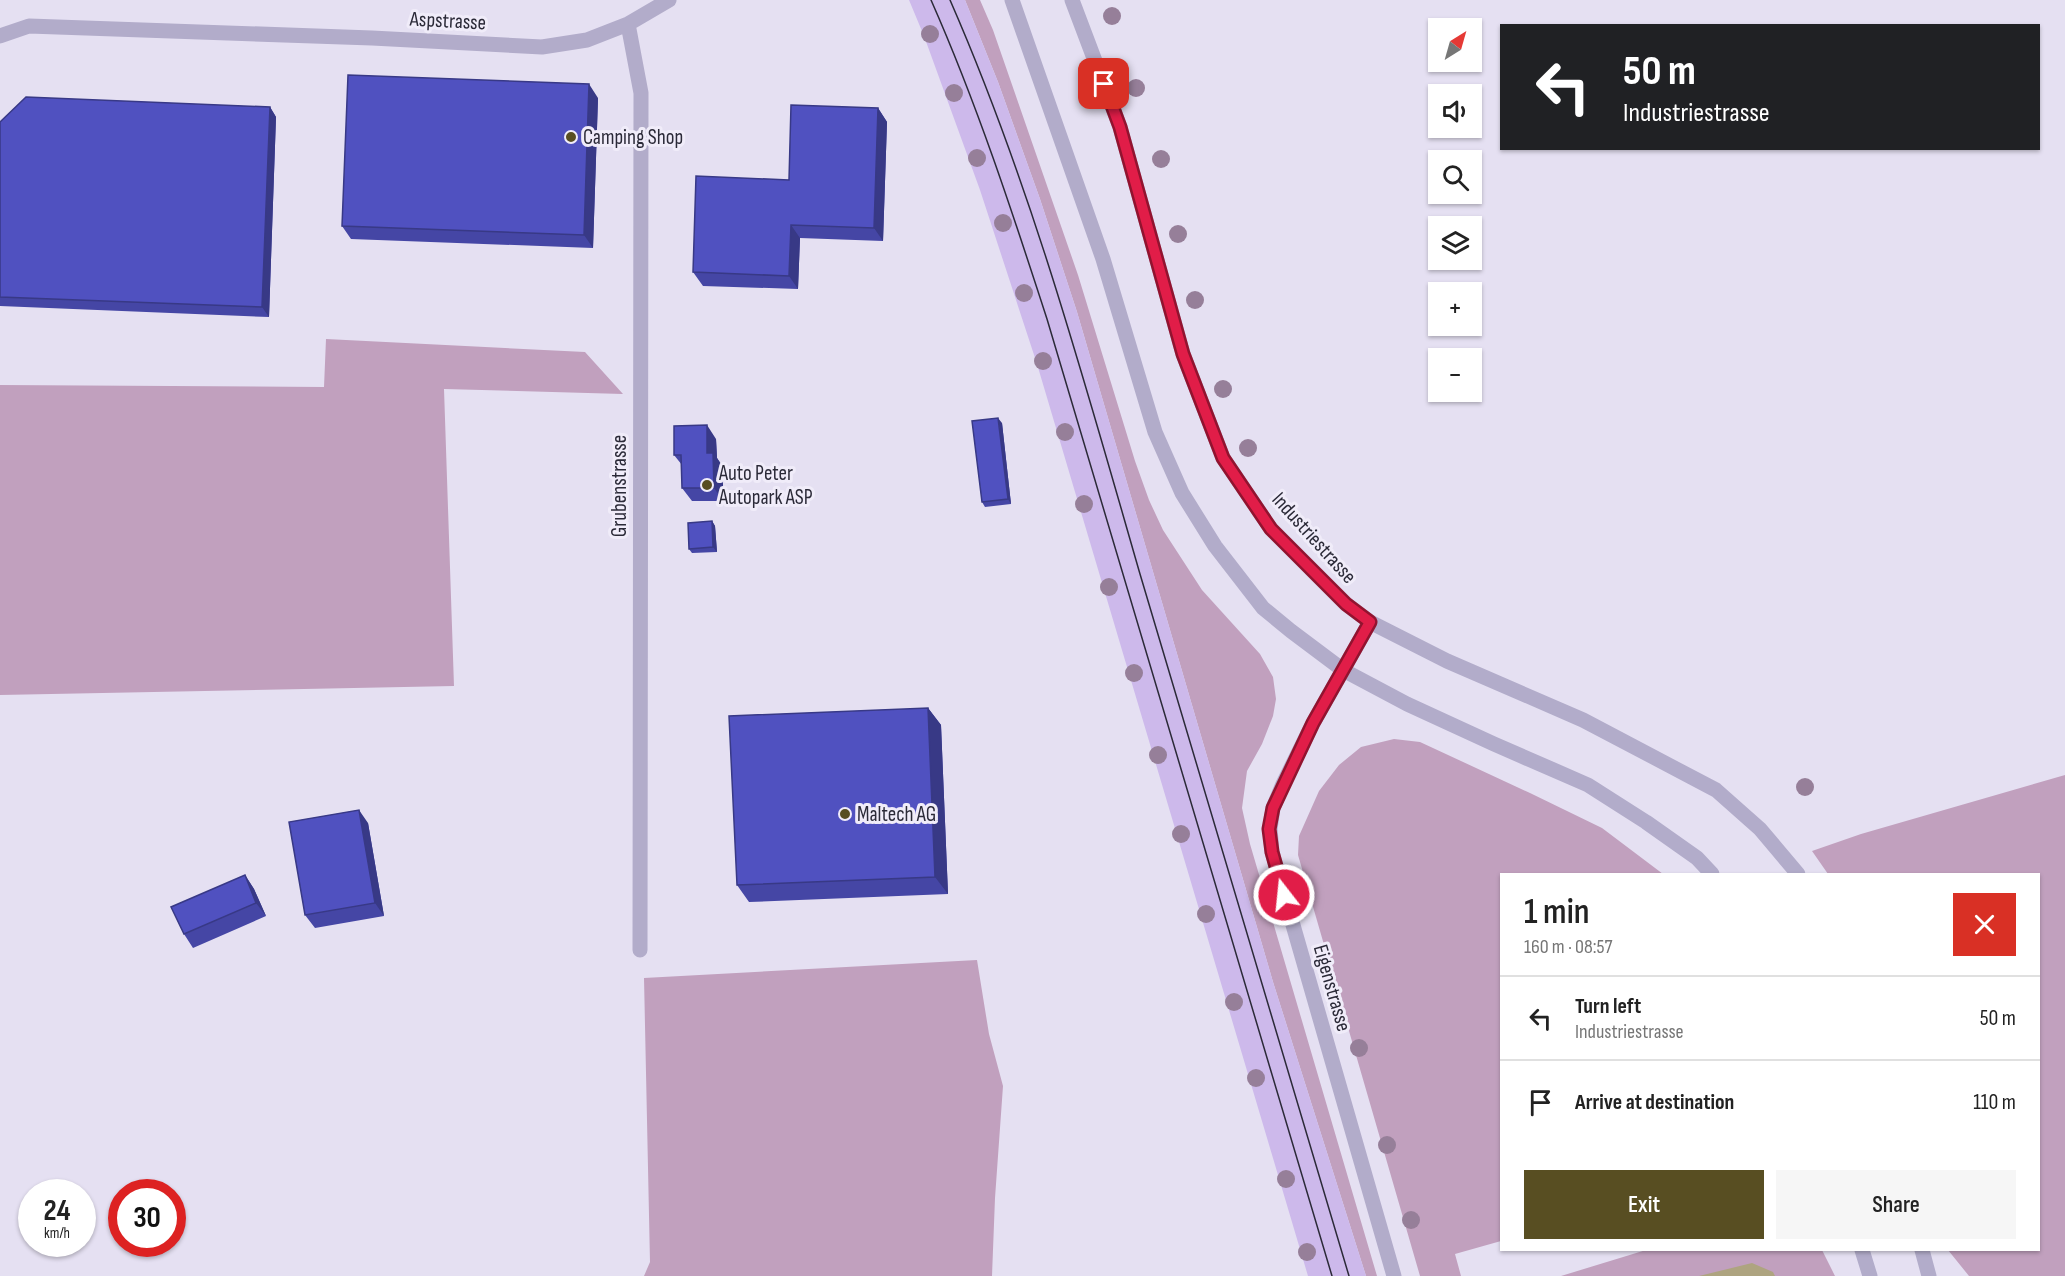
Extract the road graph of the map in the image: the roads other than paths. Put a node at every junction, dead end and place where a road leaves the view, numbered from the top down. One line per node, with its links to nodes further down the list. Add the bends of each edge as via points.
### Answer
1 (669, 0): 4 (street, Aspstrasse)
2 (1012, 0): 7 (street, via 1103,259 1155,432 1182,493 1215,546 1263,608)
3 (1072, 0): 6 (street, Industriestrasse, via 1120,127 1183,354 1223,458 1271,529 1346,604)
4 (628, 24): 5 (street, Aspstrasse, via 587,40 542,47 29,26); 10 (street, Grubenstrasse, via 641,93)
5 (0, 36)
6 (1370, 622): 7 (street, Eigenstrasse); 9 (street, Industriestrasse, via 1447,661 1582,720 1716,790 1760,829)
7 (1343, 670): 8 (street, via 1418,709 1588,785 1697,858); 13 (street, Eigenstrasse, via 1283,784 1269,829 1272,852)
8 (1711, 873)
9 (1797, 873)
10 (640, 950)
11 (1862, 1251): 14 (street)
12 (1922, 1251): 15 (street)
13 (1394, 1276)
14 (1870, 1276)
15 (1929, 1276)

